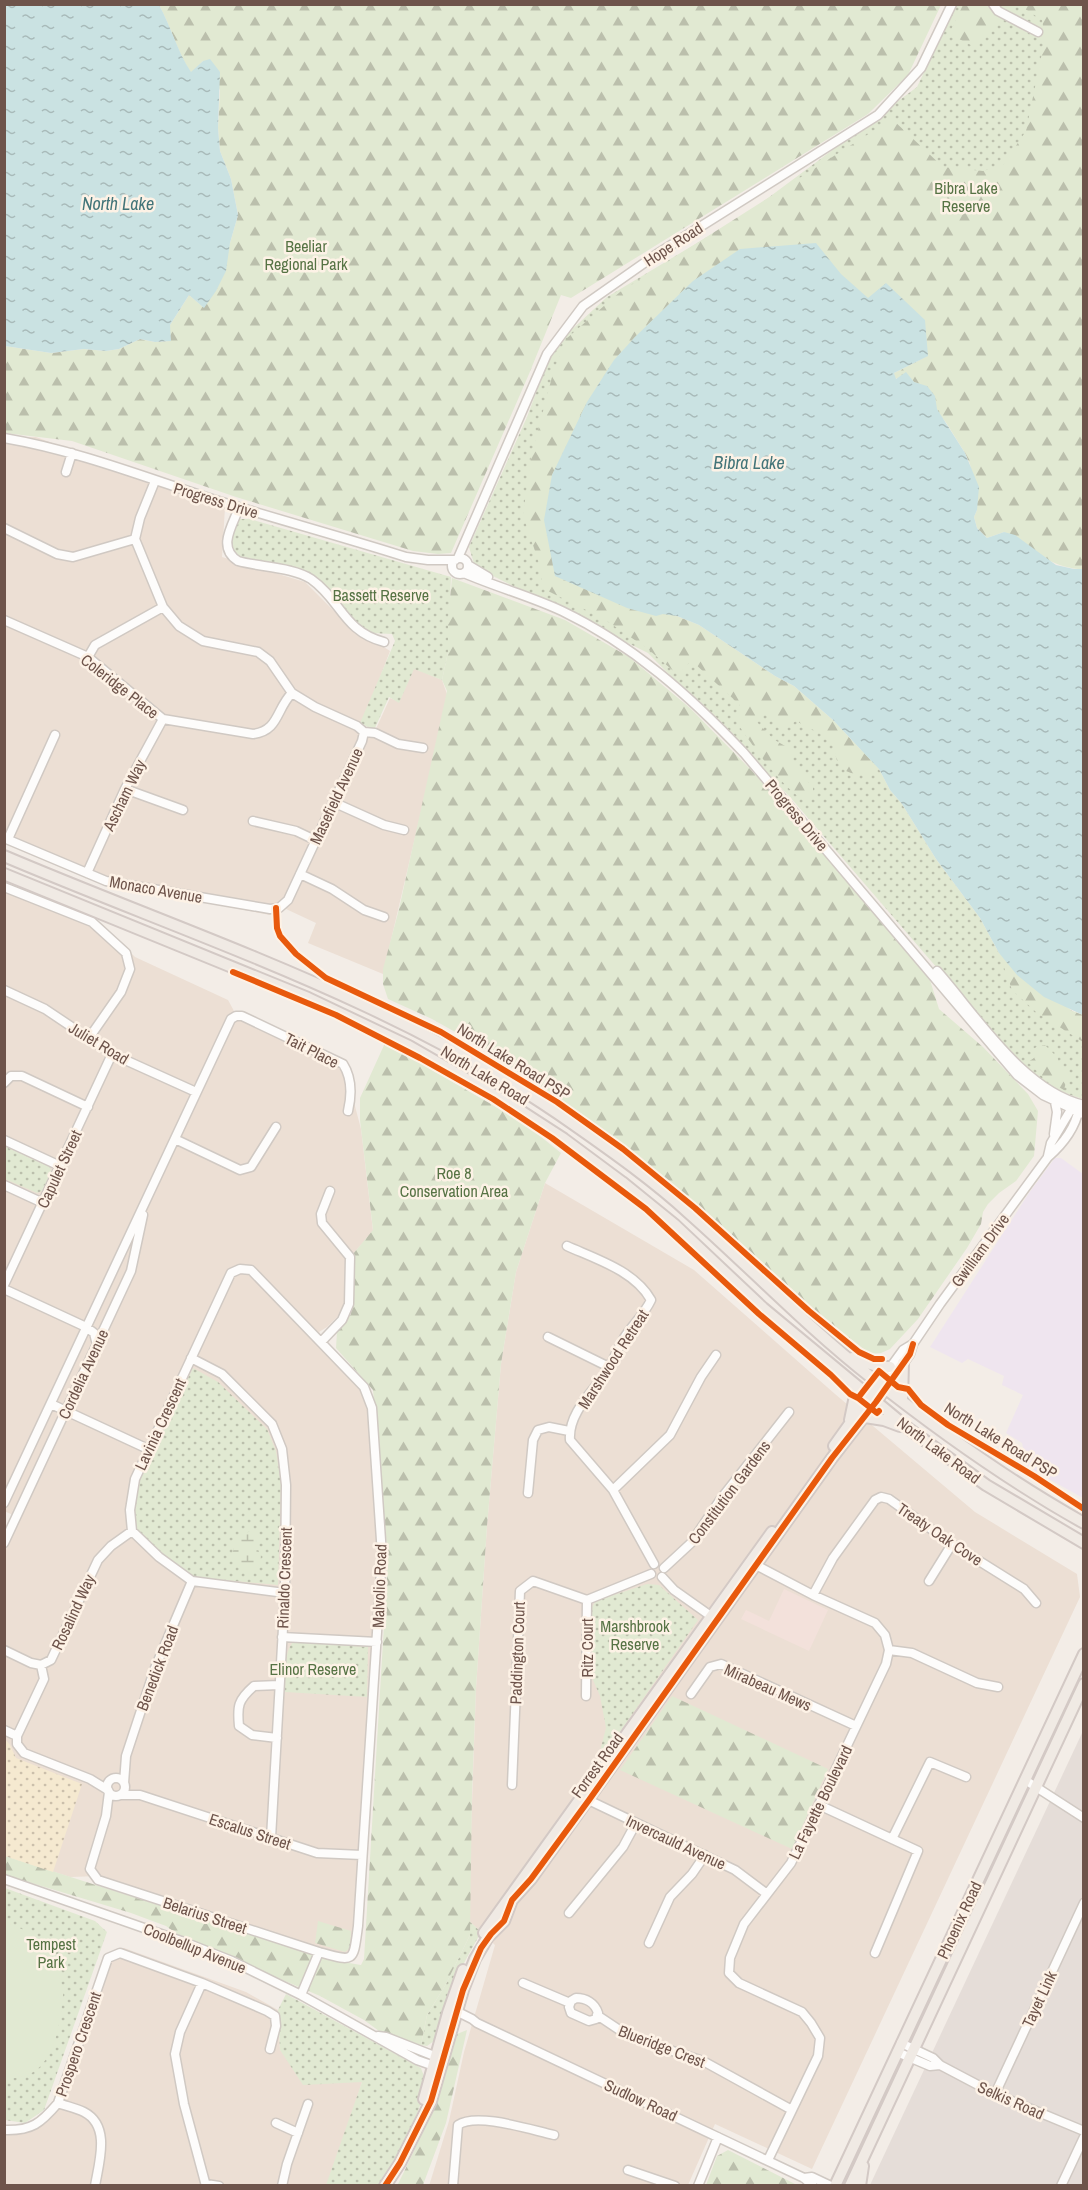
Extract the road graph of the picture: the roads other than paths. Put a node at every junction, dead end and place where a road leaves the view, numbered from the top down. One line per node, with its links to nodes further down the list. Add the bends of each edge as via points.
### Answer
1 (952, 4): 11 (street, Hope Road, via 921,68 878,116 657,254 583,306 548,354 464,544)
2 (993, 4): 3 (street, via 998,11)
3 (1038, 32)
4 (4, 438): 5 (street, Progress Drive)
5 (72, 453): 6 (street); 7 (street, Progress Drive)
6 (66, 472)
7 (155, 480): 8 (street, Progress Drive); 10 (street)
8 (239, 508): 11 (street, Progress Drive, via 406,557); 14 (street, via 227,538 229,554 238,561 305,576 357,630)
9 (4, 528): 10 (street, via 57,554 73,557)
10 (135, 538): 12 (street, Masefield Avenue)
11 (461, 564): 37 (street, Progress Drive, via 613,633 681,683 748,749)
12 (163, 607): 15 (street, via 95,645); 16 (street, Masefield Avenue, via 179,626 203,641 258,652 270,661)
13 (4, 620): 15 (street, Coleridge Place)
14 (384, 642)
15 (88, 657): 17 (street, Coleridge Place)
16 (292, 693): 17 (street, Coleridge Place, via 273,726 264,733); 18 (street, Masefield Avenue)
17 (163, 719): 21 (street, Ascham Way)
18 (364, 732): 20 (street); 22 (street, Masefield Avenue)
19 (55, 735): 26 (street)
20 (423, 748)
21 (124, 789): 23 (street); 30 (street, Ascham Way)
22 (333, 802): 25 (street); 27 (street, Masefield Avenue)
23 (183, 810)
24 (253, 822): 27 (street, via 296,831)
25 (404, 830)
26 (6, 838): 30 (street, Monaco Avenue)
27 (315, 840): 31 (street, Masefield Avenue)
28 (4, 856): 65 (main road, North Lake Road, via 314,982 395,1019 494,1074 572,1122 687,1211)
29 (4, 873): 70 (main road, North Lake Road, via 308,998 409,1046 513,1106 564,1139 675,1225 763,1308)
30 (87, 873): 33 (street, Monaco Avenue, via 106,881)
31 (300, 874): 33 (street, Masefield Avenue, via 288,900); 34 (street)
32 (4, 886): 38 (street, via 92,922 126,953 130,969 120,992)
33 (279, 908)
34 (384, 917)
35 (4, 990): 38 (street, Juliet Road, via 45,1009)
36 (236, 1016): 41 (street, Cordelia Avenue, via 231,1019); 45 (street, Tait Place, via 343,1064 350,1075)
37 (985, 1033): 42 (street, Progress Drive, via 1017,1075); 44 (street, Progress Drive, via 1020,1070)
38 (89, 1038): 39 (street, Juliet Road)
39 (112, 1054): 41 (street, Juliet Road); 43 (street, Capulet Street)
40 (4, 1083): 43 (street, via 11,1076 22,1076)
41 (196, 1092): 47 (street, Cordelia Avenue)
42 (1055, 1102): 44 (street, Progress Drive); 49 (street)
43 (88, 1107): 51 (street, Capulet Street)
44 (1078, 1108): 49 (street, Gwilliam Drive); 50 (street, Gwilliam Drive, via 1073,1127)
45 (348, 1111)
46 (276, 1127): 47 (street, via 251,1167 240,1170)
47 (175, 1139): 54 (street, Cordelia Avenue)
48 (4, 1140): 51 (street)
49 (1052, 1143): 50 (street, Gwilliam Drive)
50 (1048, 1157): 62 (street, Gwilliam Drive)
51 (60, 1166): 55 (street, Capulet Street)
52 (4, 1185): 55 (street)
53 (330, 1191): 61 (street, via 321,1214 322,1223 350,1257 349,1304 342,1320)
54 (146, 1201): 59 (street, Cordelia Avenue); 63 (street, Cordelia Avenue, via 131,1271)
55 (43, 1203): 58 (street, Capulet Street)
56 (567, 1246): 68 (street, Marshwood Retreat, via 620,1270 645,1289 651,1300)
57 (240, 1269): 61 (street, Malvolio Road, via 251,1270); 66 (street, Lavinia Crescent, via 231,1273)
58 (4, 1287): 59 (street)
59 (86, 1327): 63 (street, via 94,1333); 74 (street, Cordelia Avenue)
60 (548, 1337): 68 (street)
61 (321, 1342): 102 (street, Malvolio Road, via 364,1387 372,1408 382,1555)
62 (913, 1344): 67 (street, Gwilliam Drive); 69 (street, Gwilliam Drive, via 903,1350)
63 (97, 1345): 75 (street, Cordelia Avenue)
64 (716, 1355): 82 (street, via 670,1435)
65 (846, 1356): 69 (main road); 71 (main road, North Lake Road)
66 (191, 1358): 81 (street, Lavinia Crescent); 96 (street, Rinaldo Crescent, via 222,1374 272,1424 282,1449 286,1485)
67 (903, 1363): 71 (street, Gwilliam Drive); 73 (main road)
68 (609, 1367): 80 (street, Marshwood Retreat, via 585,1398)
69 (891, 1367): 71 (street, Gwilliam Drive)
70 (853, 1384): 72 (main road, North Lake Road); 78 (main road)
71 (882, 1385): 72 (main road, Forrest Road); 73 (main road, North Lake Road)
72 (873, 1399): 77 (main road, Forrest Road); 78 (main road, Forrest Road); 79 (main road, North Lake Road)
73 (902, 1401): 85 (main road, North Lake Road, via 989,1466)
74 (51, 1404): 75 (street); 84 (street, Cordelia Avenue)
75 (66, 1411): 81 (street); 87 (street, Cordelia Avenue)
76 (789, 1412): 92 (street, Constitution Gardens, via 691,1543)
77 (866, 1417): 79 (main road); 91 (main road, Forrest Road)
78 (850, 1423): 91 (main road, Forrest Road)
79 (909, 1429): 88 (main road, North Lake Road, via 986,1485)
80 (569, 1431): 82 (street, via 570,1440); 83 (street, via 549,1427 538,1430 532,1440)
81 (148, 1449): 86 (street, Lavinia Crescent, via 135,1479 130,1510)
82 (613, 1490): 90 (street)
83 (528, 1493)
84 (4, 1503)
85 (1083, 1523)
86 (132, 1531): 94 (street); 106 (street, Rosalind Way, via 98,1560 51,1660)
87 (4, 1543)
88 (1083, 1543)
89 (952, 1544): 95 (street); 97 (street, Treaty Oak Cove, via 881,1497 833,1558); 99 (street, Treaty Oak Cove, via 1024,1589)
90 (654, 1564): 92 (street, via 661,1564); 93 (street)
91 (754, 1564): 97 (street); 100 (main road, Forrest Road)
92 (663, 1572): 93 (street, via 657,1578); 100 (street, via 674,1590)
93 (651, 1574): 98 (street)
94 (192, 1581): 96 (street); 116 (street, Benedick Road, via 155,1668)
95 (929, 1581)
96 (285, 1593): 101 (street, Rinaldo Crescent)
97 (813, 1595): 104 (street, via 874,1623 885,1635)
98 (587, 1600): 111 (street, Ritz Court); 122 (street, Paddington Court, via 533,1581 520,1591)
99 (1036, 1603)
100 (715, 1618): 127 (main road, Forrest Road)
101 (282, 1637): 102 (street); 108 (street, Rinaldo Crescent)
102 (377, 1642): 134 (street, Malvolio Road)
103 (4, 1650): 106 (street, Rosalind Way)
104 (889, 1650): 109 (street, via 912,1653 977,1683); 112 (street, La Fayette Boulevard)
105 (1083, 1654): 120 (main road, Phoenix Road)
106 (41, 1665): 114 (street, via 44,1679)
107 (1083, 1684): 123 (main road, Phoenix Road)
108 (279, 1685): 115 (street, Rinaldo Crescent); 115 (street, via 254,1686 237,1709 239,1726 252,1735)
109 (998, 1687)
110 (691, 1694): 112 (street, Mirabeau Mews, via 710,1667 721,1664)
111 (586, 1696)
112 (856, 1726): 128 (street, La Fayette Boulevard)
113 (4, 1730): 114 (street)
114 (17, 1736): 118 (street, via 17,1744 24,1753)
115 (277, 1738): 132 (street, Rinaldo Crescent)
116 (126, 1756): 119 (street); 121 (street)
117 (966, 1777): 133 (street, via 930,1762)
118 (90, 1779): 119 (street); 124 (street)
119 (113, 1779): 121 (street, via 121,1779); 124 (street, via 108,1784)
120 (1025, 1780): 123 (street); 150 (main road, Phoenix Road)
121 (125, 1784): 125 (street); 126 (street)
122 (512, 1785)
123 (1036, 1786): 130 (street); 152 (main road, Phoenix Road)
124 (109, 1791): 125 (street); 129 (street)
125 (120, 1795): 126 (street); 129 (street)
126 (140, 1795): 132 (street, Escalus Street)
127 (585, 1798): 131 (street, Invercauld Avenue); 148 (main road, Forrest Road, via 476,1945 464,1966)
128 (819, 1805): 133 (street); 137 (street, La Fayette Boulevard, via 791,1863)
129 (106, 1816): 141 (street, Belarius Street, via 90,1869 98,1880)
130 (1079, 1816)
131 (636, 1823): 135 (street, Invercauld Avenue); 139 (street, via 623,1847)
132 (271, 1838): 134 (street, Escalus Street, via 317,1853)
133 (892, 1839): 142 (street, via 918,1851)
134 (362, 1855): 143 (street, Malvolio Road)
135 (705, 1855): 137 (street, Invercauld Avenue, via 735,1870); 140 (street, via 670,1897)
136 (4, 1880): 146 (street, Coolbellup Avenue, via 184,1942)
137 (767, 1894): 157 (street, La Fayette Boulevard, via 744,1924 730,1958 729,1973 739,1983 802,2012 820,2038 818,2056)
138 (1083, 1904): 154 (street, Tayet Link)
139 (569, 1913)
140 (649, 1943)
141 (319, 1952): 143 (street, Belarius Street); 146 (street)
142 (875, 1953)
143 (352, 1958)
144 (202, 1983): 151 (street, via 275,2016); 155 (street, Prospero Crescent, via 120,1953 108,1958); 169 (street, via 180,2032 175,2054)
145 (524, 1983): 147 (street, Blueridge Crest)
146 (301, 1995): 153 (street, Coolbellup Avenue, via 377,2036)
147 (570, 2003): 149 (street, Blueridge Crest, via 576,1998 585,2000 595,2006); 149 (street, Blueridge Crest, via 571,2013 585,2020 594,2020)
148 (452, 2012): 153 (main road, Forrest Road); 163 (street, Sudlow Road)
149 (597, 2015): 157 (street, Blueridge Crest, via 630,2037 703,2061)
150 (899, 2047): 152 (street, Selkis Road); 178 (main road, Phoenix Road)
151 (270, 2049)
152 (911, 2053): 154 (street, Selkis Road, via 930,2066 940,2066); 165 (main road, Phoenix Road)
153 (438, 2062): 173 (main road, Forrest Road, via 431,2101)
154 (995, 2094): 160 (street, Selkis Road)
155 (58, 2103): 159 (street, Prospero Crescent, via 43,2121 22,2131); 170 (street, via 86,2113 99,2126 102,2144)
156 (308, 2104): 161 (street)
157 (792, 2110): 166 (street, La Fayette Boulevard)
158 (276, 2123): 161 (street)
159 (4, 2130)
160 (1083, 2131)
161 (298, 2133): 172 (street)
162 (554, 2135): 174 (street, via 502,2122 464,2120 458,2125)
163 (718, 2137): 166 (street, Sudlow Road); 176 (street)
164 (1083, 2137): 181 (street)
165 (866, 2151): 179 (main road, Phoenix Road); 180 (main road)
166 (768, 2160): 168 (street, Sudlow Road)
167 (628, 2170): 175 (street)
168 (804, 2178): 177 (street, Sudlow Road); 178 (street, Sudlow Road, via 812,2177)
169 (206, 2185): 171 (street)
170 (95, 2186)
171 (219, 2186)
172 (282, 2186)
173 (385, 2186)
174 (453, 2186)
175 (675, 2186)
176 (698, 2186)
177 (813, 2186)
178 (833, 2186)
179 (849, 2186)
180 (860, 2186)
181 (1062, 2186)

